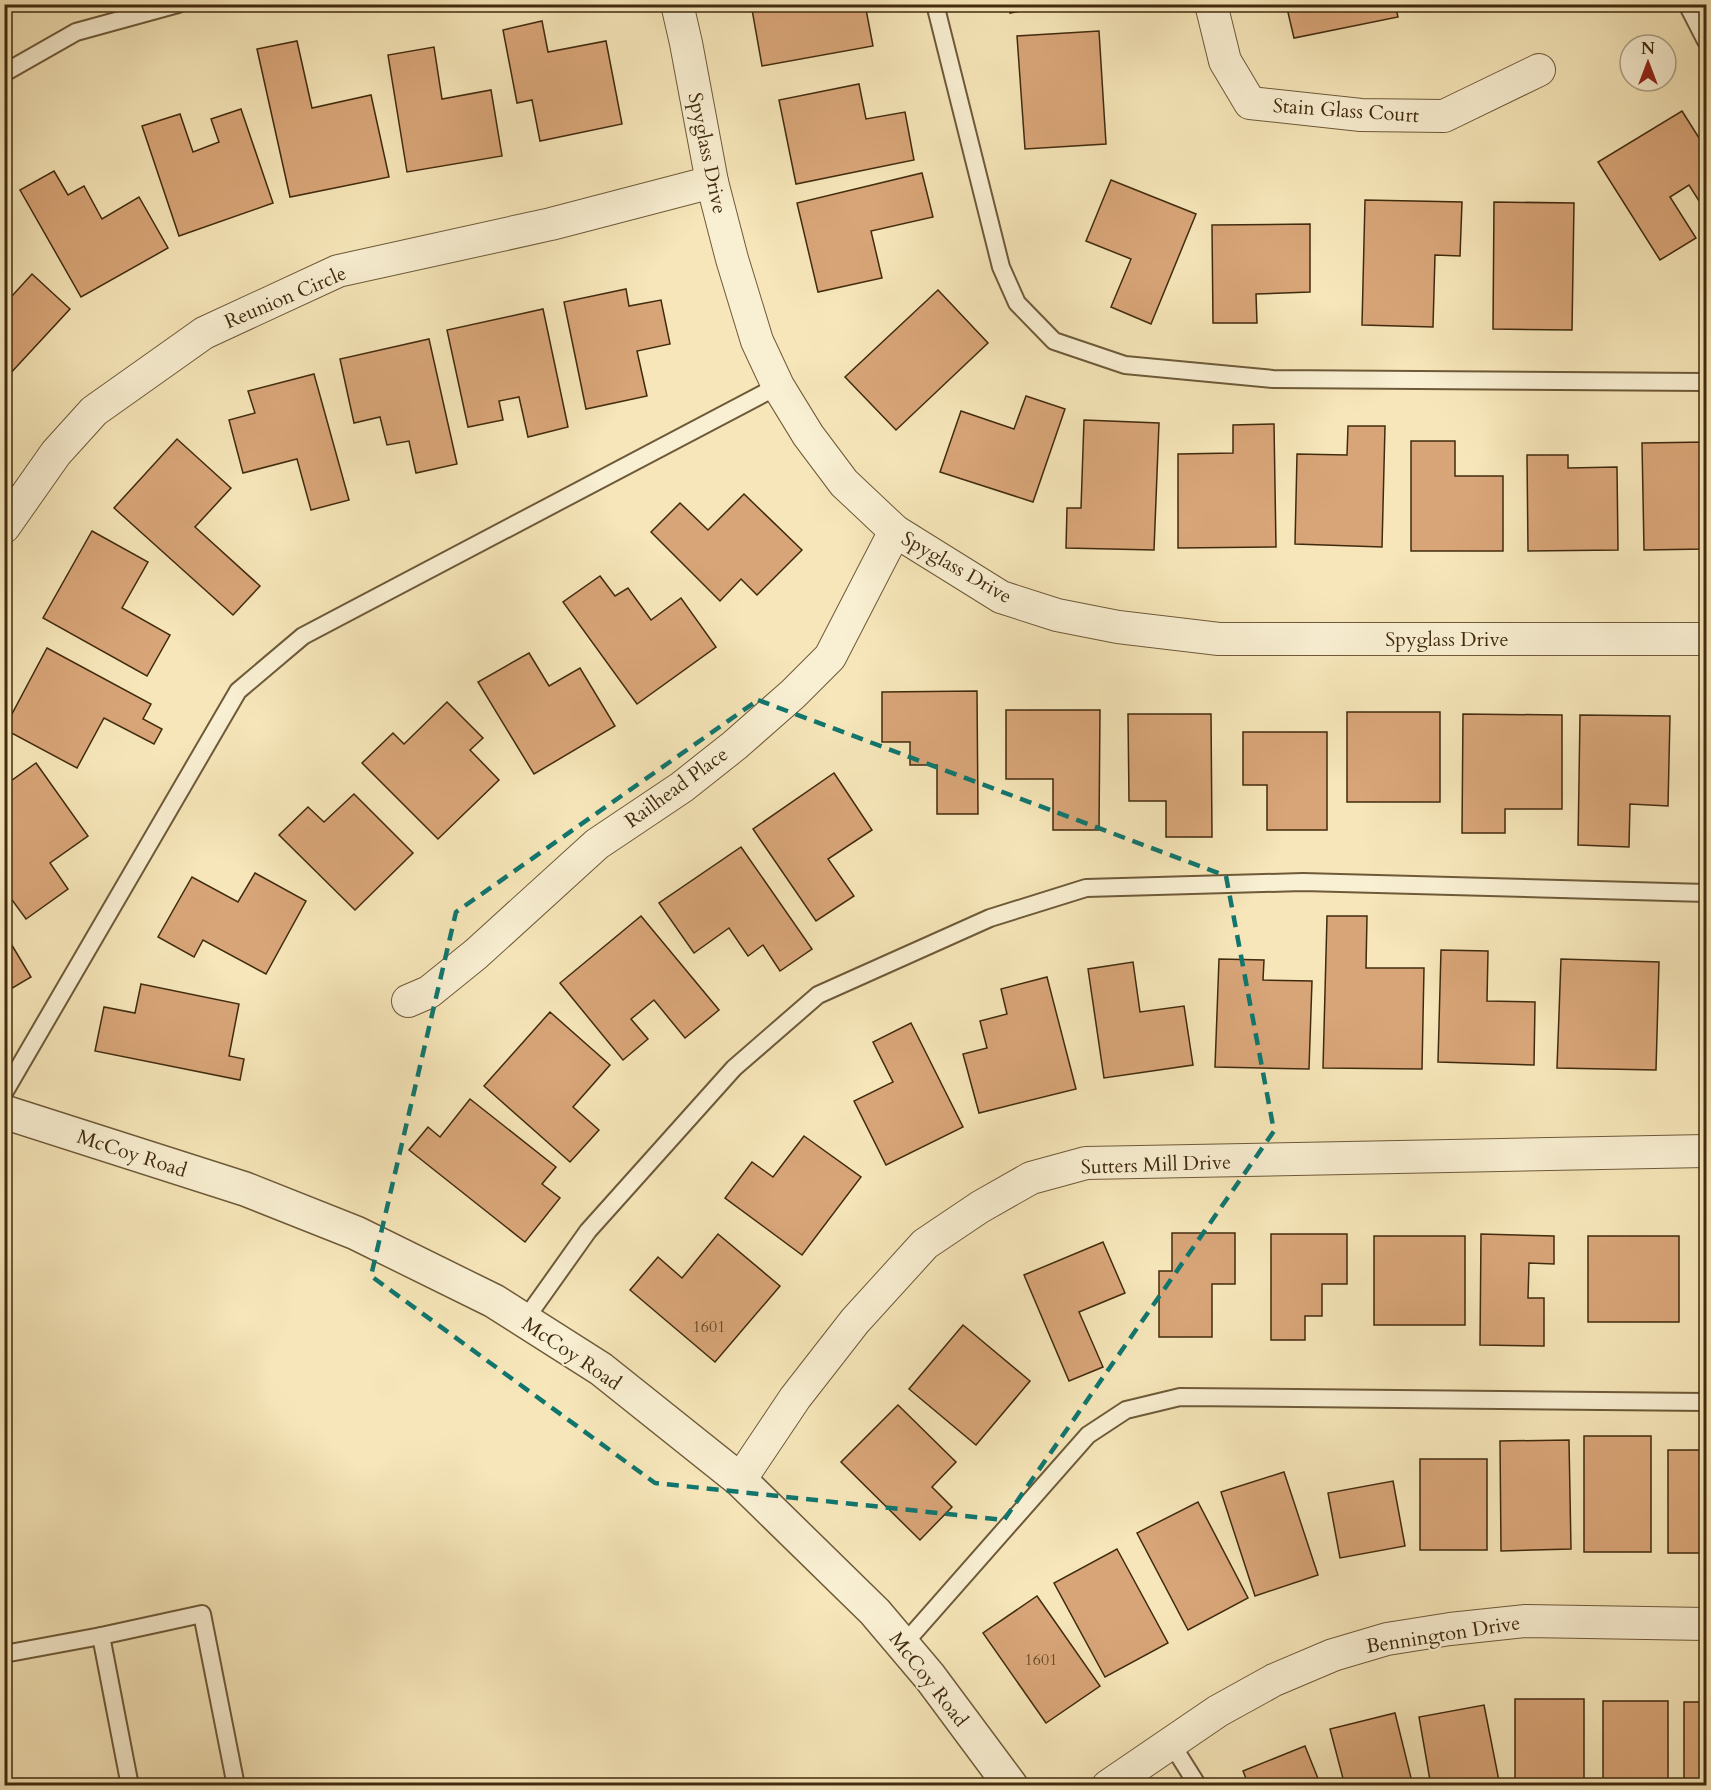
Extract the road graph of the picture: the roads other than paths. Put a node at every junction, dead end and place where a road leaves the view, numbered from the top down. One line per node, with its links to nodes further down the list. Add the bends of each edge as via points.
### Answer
1 (178, 4): 8 (lane, via 76,32)
2 (677, 4): 9 (street, Spyglass Drive)
3 (934, 4): 10 (lane, via 1001,267 1017,303 1054,341 1125,365 1273,379)
4 (1212, 4): 7 (street, Stain Glass Court, via 1224,61 1250,103 1361,115 1444,116)
5 (1687, 4): 6 (lane)
6 (1707, 41)
7 (1539, 70)
8 (4, 74)
9 (712, 182): 11 (street, Spyglass Drive, via 757,341); 12 (street, Reunion Circle, via 551,224 338,271 204,333 94,411 56,453)
10 (1707, 382)
11 (778, 386): 13 (street, Spyglass Drive, via 844,483); 17 (lane, via 303,636 238,691)
12 (4, 527)
13 (895, 531): 14 (street, Spyglass Drive, via 1001,597 1057,615 1118,627 1220,639); 16 (street, Railhead Place, via 830,657 801,686 682,787 597,844 429,992)
14 (1707, 639)
15 (1707, 893): 20 (lane, via 1303,882 1086,888 990,918 818,995 734,1068 588,1231)
16 (408, 1001)
17 (4, 1093)
18 (4, 1112): 20 (street, McCoy Road, via 245,1189 356,1233 494,1301)
19 (1707, 1151): 22 (street, Sutters Mill Drive, via 1086,1163 1031,1178 925,1244 848,1329)
20 (524, 1321): 22 (street, McCoy Road, via 601,1369)
21 (1707, 1402): 25 (lane, via 1180,1397 1126,1410 1088,1435)
22 (740, 1480): 25 (street, McCoy Road, via 875,1612)
23 (1707, 1624): 27 (street, Bennington Drive, via 1526,1620 1387,1639 1333,1655 1274,1680)
24 (101, 1636): 26 (lane); 28 (lane); 29 (lane, via 202,1614)
25 (903, 1645): 30 (street, McCoy Road)
26 (4, 1654)
27 (1171, 1743): 31 (street, Bennington Drive); 32 (lane)
28 (130, 1785)
29 (236, 1785)
30 (1011, 1785)
31 (1107, 1785)
32 (1198, 1785)

